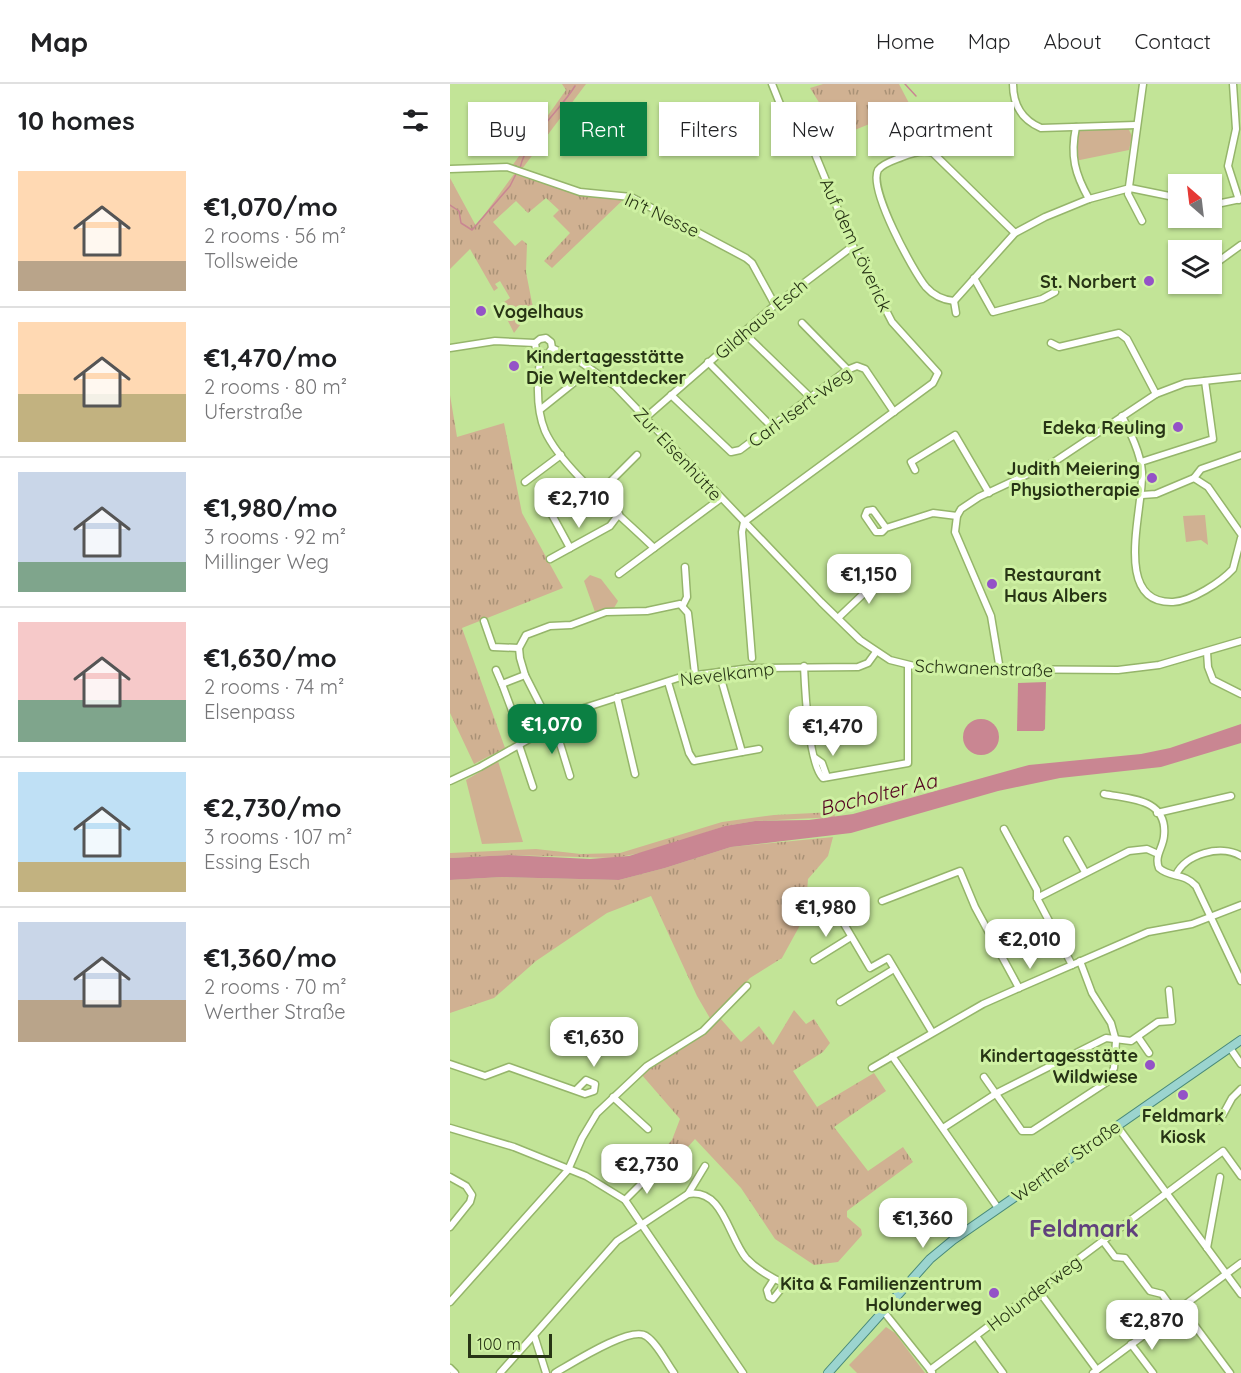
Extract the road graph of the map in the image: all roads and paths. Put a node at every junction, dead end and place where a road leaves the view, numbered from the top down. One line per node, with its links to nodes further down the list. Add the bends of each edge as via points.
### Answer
1 (772, 84): 16 (street, Auf dem Löverick, via 788,124 813,149)
2 (1013, 84): 6 (street, via 1019,110 1030,123 1041,128)
3 (1143, 84): 5 (street)
4 (1233, 84): 11 (street, via 1236,129 1228,166)
5 (1136, 125): 6 (street); 8 (street)
6 (1076, 127): 10 (street, via 1072,144 1074,167)
7 (450, 169): 21 (street, In't Nesse, via 507,166 569,189 631,197 746,258)
8 (1130, 188): 9 (street); 10 (street); 13 (street, via 1128,194)
9 (1168, 196)
10 (1089, 199): 14 (street)
11 (1240, 199): 12 (street)
12 (1222, 203)
13 (1142, 221)
14 (1015, 233): 18 (street); 20 (street, via 933,153 914,153 879,170 876,179 884,204 914,271 935,295)
15 (1241, 245): 17 (street)
16 (853, 246): 21 (street, Gildhaus Esch); 39 (street, Auf dem Löverick, via 892,322 938,373 933,383)
17 (1222, 259)
18 (974, 278): 19 (street, via 993,312); 20 (street)
19 (1055, 292)
20 (954, 301): 22 (street)
21 (775, 305): 24 (street, Gildhaus Esch)
22 (956, 313)
23 (802, 323): 31 (street)
24 (743, 332): 30 (street, Gildhaus Esch); 37 (street)
25 (535, 343): 27 (street, Zur Eisenhütte, via 495,341); 28 (street, Zur Eisenhütte, via 546,338); 29 (street)
26 (1051, 343): 36 (street, via 1059,347 1119,333 1127,339)
27 (450, 348)
28 (552, 348): 29 (street, via 548,354); 41 (street, Zur Eisenhütte, via 615,386)
29 (541, 354): 38 (street, via 536,381)
30 (708, 362): 35 (street, Gildhaus Esch); 42 (street)
31 (848, 370): 37 (street, Carl-Isert-Weg); 39 (street, Carl-Isert-Weg, via 857,366 865,369)
32 (581, 377): 38 (street)
33 (1241, 377): 34 (street)
34 (1205, 381): 36 (street); 46 (street, via 1213,439)
35 (671, 394): 41 (street, Gildhaus Esch); 42 (street, Carl-Isert-Weg, via 731,452)
36 (1156, 394): 40 (street)
37 (810, 398): 42 (street, Carl-Isert-Weg)
38 (541, 409): 43 (street, via 544,429)
39 (894, 412): 57 (street, Auf dem Löverick)
40 (1122, 416): 46 (street); 50 (street, via 1054,462)
41 (644, 419): 53 (street, Zur Eisenhütte)
42 (772, 427)
43 (561, 455): 49 (street); 51 (street)
44 (637, 455): 51 (street)
45 (1241, 455): 48 (street, via 1201,469)
46 (1141, 462): 52 (street)
47 (915, 470): 50 (street, via 911,462 955,435)
48 (1194, 478): 52 (street, via 1156,494); 59 (street, via 1208,487)
49 (525, 482)
50 (989, 493): 56 (street, via 965,505)
51 (598, 494): 55 (street)
52 (1142, 495): 59 (street, via 1134,570 1142,587 1155,597 1184,600 1224,577 1233,568)
53 (720, 499): 57 (street, Zur Eisenhütte); 61 (street)
54 (551, 513): 60 (street)
55 (619, 514): 60 (street, via 610,526); 61 (street)
56 (957, 516): 58 (street, via 933,513); 77 (street, via 955,532 991,616)
57 (744, 522): 67 (street, Schwanenstraße); 73 (street)
58 (886, 528)
59 (1241, 536)
60 (570, 548): 62 (street)
61 (654, 548): 64 (street)
62 (550, 559)
63 (685, 567): 66 (street, via 687,597)
64 (620, 574)
65 (889, 574): 67 (street)
66 (683, 605): 70 (street, via 606,612 572,626 541,628 526,635); 79 (street, via 688,613)
67 (838, 618): 71 (street, Schwanenstraße)
68 (483, 621): 70 (street, via 493,647)
69 (1241, 641): 72 (street, Schwanenstraße)
70 (519, 648): 80 (street)
71 (876, 652): 74 (street, Nevelkamp, via 868,663 858,667); 75 (street, Schwanenstraße)
72 (1207, 652): 77 (street, Schwanenstraße, via 1131,669); 83 (street, via 1213,680)
73 (752, 658)
74 (804, 666): 75 (street, via 815,758 820,776 826,777 908,763); 78 (street, Nevelkamp)
75 (908, 666): 77 (street, Schwanenstraße)
76 (496, 670): 82 (street)
77 (1000, 670)
78 (719, 672): 79 (street, Nevelkamp); 89 (street)
79 (695, 674): 81 (street, Nevelkamp)
80 (525, 675): 82 (street); 86 (street)
81 (668, 682): 84 (street, Nevelkamp); 89 (street, via 694,761)
82 (502, 684): 85 (street)
83 (1241, 694)
84 (617, 697): 86 (street, Nevelkamp, via 584,708); 90 (street)
85 (514, 716)
86 (553, 725): 87 (street, Nevelkamp); 91 (street)
87 (519, 745): 92 (street, Nevelkamp); 93 (street)
88 (759, 749): 89 (street)
89 (742, 752)
90 (635, 774)
91 (570, 776)
92 (450, 781)
93 (533, 787)
94 (1104, 794): 96 (street, via 1139,799)
95 (1231, 796): 96 (street)
96 (1157, 813): 99 (street, via 1164,836)
97 (1004, 829): 103 (street, via 1037,890)
98 (1067, 840): 101 (street)
99 (1158, 854): 101 (street, via 1147,849 1129,851); 102 (street, via 1159,868)
100 (1241, 856): 102 (street, via 1225,851 1203,854 1187,860)
101 (1085, 872): 103 (street)
102 (1176, 875): 107 (street, via 1196,886)
103 (1037, 898): 111 (street)
104 (834, 901): 108 (street)
105 (882, 901): 117 (street, via 960,871)
106 (1241, 904): 107 (street)
107 (1209, 916): 110 (street, via 1192,924 1148,932); 115 (street)
108 (851, 937): 109 (street); 112 (street)
109 (814, 960)
110 (1080, 961): 111 (street); 123 (street)
111 (1072, 964): 117 (street)
112 (870, 968): 113 (street, via 888,958); 114 (street)
113 (894, 969): 114 (street); 120 (street)
114 (876, 980): 119 (street)
115 (1241, 981)
116 (747, 986): 134 (street, via 703,1031 659,1057)
117 (1019, 988): 120 (street)
118 (1169, 990): 121 (street, via 1172,1021 1158,1022)
119 (840, 1002)
120 (932, 1032): 126 (street)
121 (1138, 1037): 123 (street); 125 (street)
122 (1241, 1040): 124 (main road, Werther Straße)
123 (1116, 1041): 133 (street, via 1106,1038); 133 (street, via 1114,1068 1107,1082 1032,1131 1022,1131)
124 (1230, 1048): 128 (street); 136 (main road, Werther Straße)
125 (1149, 1053)
126 (892, 1056): 129 (street); 138 (street)
127 (450, 1064): 131 (street, via 484,1076 509,1067)
128 (1241, 1064)
129 (872, 1068)
130 (984, 1077): 133 (street)
131 (576, 1089)
132 (1241, 1089): 135 (street)
133 (997, 1093): 138 (street)
134 (613, 1098): 139 (street); 141 (street, via 591,1121)
135 (1220, 1119)
136 (1117, 1126): 147 (street); 149 (main road, Werther Straße)
137 (450, 1128): 141 (street, via 514,1147)
138 (943, 1128): 149 (street)
139 (648, 1129)
140 (705, 1166): 146 (street)
141 (568, 1170): 148 (street, via 586,1176); 159 (street)
142 (652, 1173): 148 (street)
143 (1241, 1176): 147 (street, Holunderweg, via 1223,1151)
144 (450, 1177): 151 (street, via 466,1186 472,1195)
145 (1220, 1177): 153 (street)
146 (688, 1194): 150 (street); 156 (street, via 699,1192 711,1198 744,1255)
147 (1166, 1194): 152 (street, Holunderweg); 153 (street)
148 (625, 1200): 150 (street)
149 (998, 1208): 161 (main road, Werther Straße, via 936,1254)
150 (641, 1225): 163 (street, via 617,1241); 174 (street)
151 (450, 1227)
152 (1103, 1241): 157 (street, Holunderweg); 162 (street, via 1115,1257 1125,1258 1150,1291 1162,1294)
153 (1207, 1248): 155 (street)
154 (1241, 1263): 155 (street)
155 (1226, 1273): 158 (street); 160 (street)
156 (774, 1279)
157 (1038, 1290): 164 (street, Holunderweg); 167 (street)
158 (1241, 1294)
159 (450, 1302)
160 (1181, 1307): 162 (street); 178 (street)
161 (884, 1312): 168 (street); 175 (main road, Werther Straße)
162 (1175, 1312): 165 (street)
163 (534, 1335): 170 (street); 171 (street)
164 (976, 1336): 168 (street, Holunderweg); 176 (street)
165 (1131, 1344): 167 (street); 177 (street)
166 (450, 1368): 169 (street)
167 (1095, 1371)
168 (931, 1372)
169 (456, 1373)
170 (500, 1373)
171 (546, 1373)
172 (555, 1373): 173 (street, via 632,1333 646,1336)
173 (674, 1373)
174 (742, 1373)
175 (828, 1373)
176 (1003, 1373)
177 (1153, 1373)
178 (1230, 1373)

